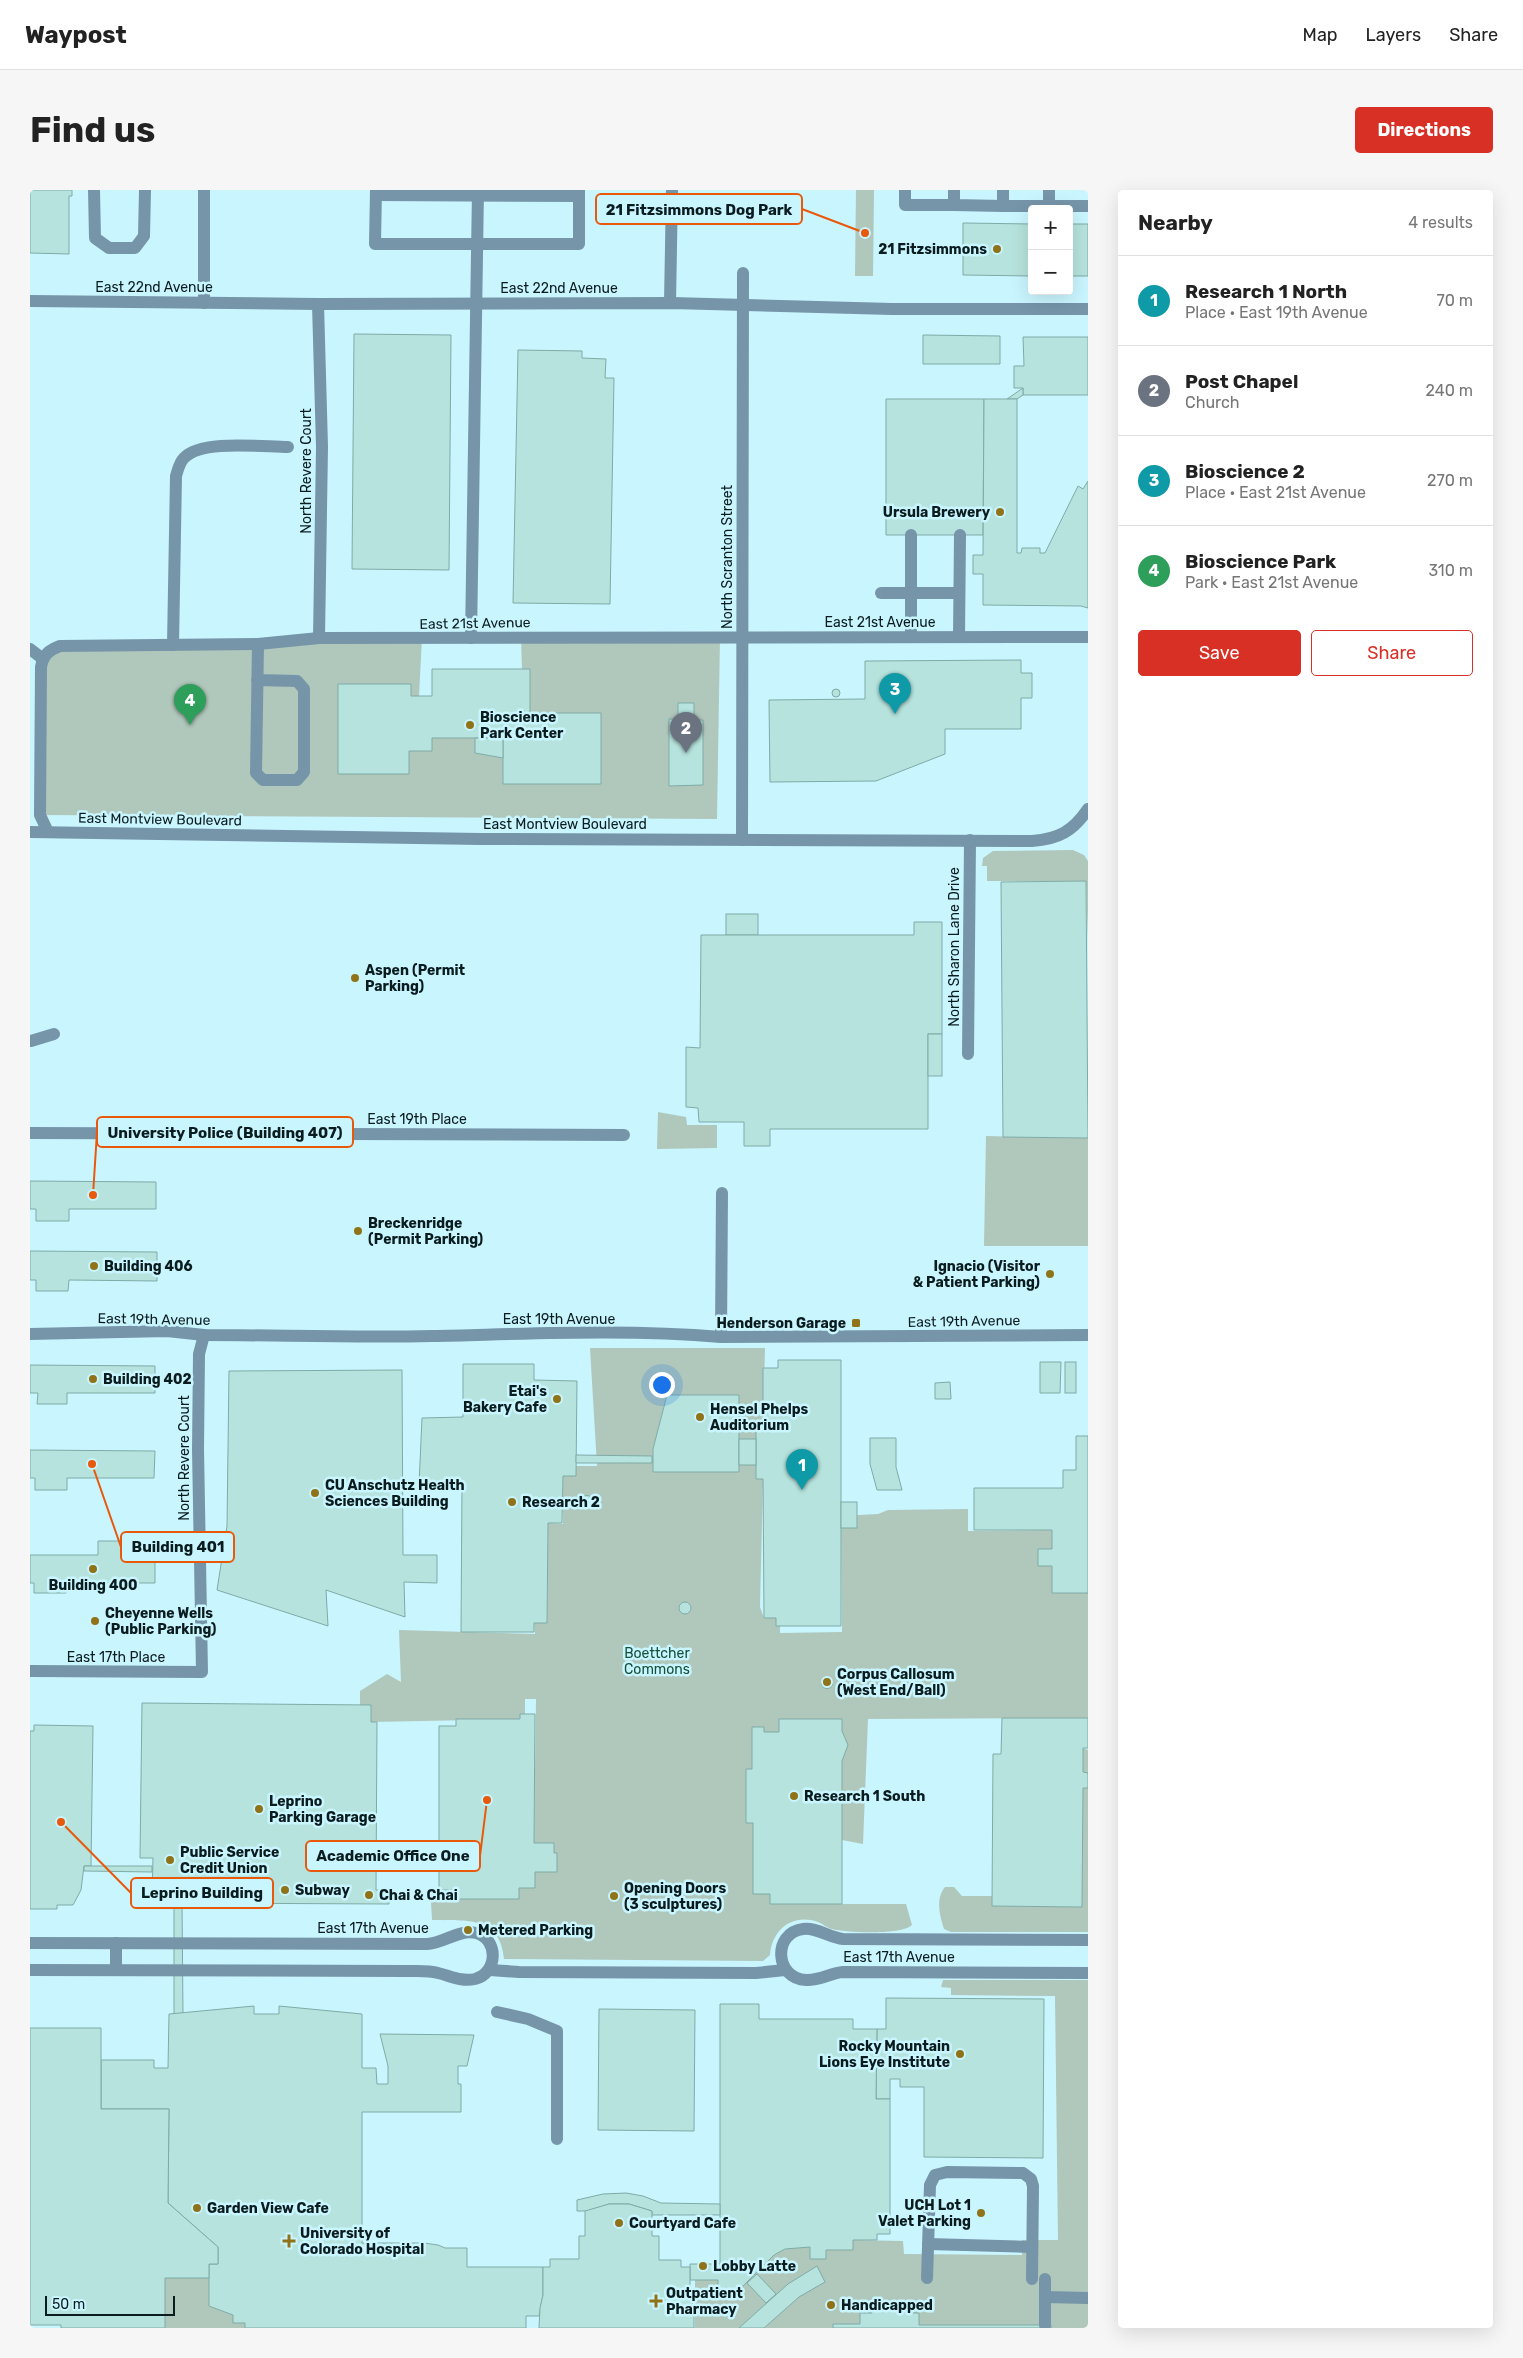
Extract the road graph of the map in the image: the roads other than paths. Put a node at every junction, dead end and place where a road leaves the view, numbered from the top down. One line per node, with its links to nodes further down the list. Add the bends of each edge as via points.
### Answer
1 (94, 190): 2 (street, via 94,238 109,248 135,248 144,236)
2 (144, 190)
3 (204, 190): 21 (street)
4 (672, 190): 23 (street)
5 (905, 190): 12 (street, via 905,205)
6 (954, 190): 12 (street)
7 (1003, 190): 14 (street)
8 (1049, 190): 13 (street)
9 (376, 192): 10 (street); 18 (street, via 375,244)
10 (478, 193): 11 (street); 18 (street)
11 (579, 193): 18 (street, via 579,244)
12 (954, 205): 14 (street)
13 (1049, 205)
14 (1003, 206): 15 (street)
15 (1028, 206)
16 (1073, 206): 17 (street)
17 (1088, 206)
18 (478, 244): 22 (street)
19 (743, 273): 25 (street, North Scranton Street)
20 (30, 301): 21 (street, East 22nd Avenue)
21 (204, 302): 24 (street, East 22nd Avenue)
22 (477, 302): 23 (street, East 22nd Avenue); 24 (street, East 22nd Avenue); 38 (street)
23 (670, 302): 25 (street, East 22nd Avenue)
24 (318, 304): 37 (street, North Revere Court, via 322,447)
25 (743, 304): 26 (street, East 22nd Avenue); 33 (street, North Scranton Street)
26 (1088, 309)
27 (288, 447): 40 (street, via 199,449 184,458 179,466 176,476)
28 (911, 535): 31 (street)
29 (960, 535): 32 (street)
30 (881, 593): 31 (street)
31 (911, 593): 32 (street); 34 (street)
32 (959, 594): 35 (street)
33 (742, 637): 34 (street, East 21st Avenue); 38 (street, East 21st Avenue); 47 (street, North Scranton Street)
34 (911, 637): 35 (street, East 21st Avenue)
35 (959, 637): 36 (street, East 21st Avenue)
36 (1088, 637)
37 (319, 638): 38 (street, East 21st Avenue); 39 (street, East 21st Avenue)
38 (471, 638)
39 (258, 644): 40 (street, East 21st Avenue); 43 (street)
40 (173, 645): 42 (street, East 21st Avenue, via 70,644 53,648)
41 (30, 650): 42 (street)
42 (43, 659): 46 (street, via 40,815)
43 (257, 680): 43 (street, via 256,774 263,780 297,780 304,772 304,689 297,681)
44 (1088, 809): 48 (street, East Montview Boulevard, via 1078,823 1056,838)
45 (30, 832): 46 (street, East Montview Boulevard)
46 (48, 832): 47 (street, East Montview Boulevard)
47 (742, 840): 48 (street, East Montview Boulevard)
48 (970, 840): 51 (street, North Sharon Lane Drive)
49 (54, 1034): 50 (street)
50 (31, 1041)
51 (968, 1054)
52 (30, 1134): 53 (street, East 19th Place)
53 (624, 1135)
54 (722, 1193): 58 (street)
55 (30, 1334): 56 (street, East 19th Avenue, via 167,1331)
56 (204, 1335): 58 (street, East 19th Avenue, via 548,1333); 60 (street, North Revere Court, via 199,1354 198,1449)
57 (1088, 1335): 58 (street, East 19th Avenue)
58 (721, 1337)
59 (30, 1671): 60 (street, East 17th Place)
60 (202, 1672)
61 (1088, 1940): 67 (street, East 17th Avenue, via 843,1939 805,1929 792,1933 783,1943 780,1956)
62 (30, 1942): 63 (street, East 17th Avenue)
63 (116, 1943): 65 (street); 66 (street, East 17th Avenue, via 427,1944 473,1932 484,1937 490,1946 493,1958)
64 (30, 1970): 65 (street)
65 (116, 1970): 66 (street, via 421,1971 468,1980 481,1977)
66 (490, 1970): 67 (street)
67 (785, 1970): 68 (street, East 17th Avenue, via 795,1978 805,1980 843,1972)
68 (1088, 1973)
69 (497, 2012): 70 (street, via 528,2019 557,2031)
70 (557, 2139)
71 (928, 2244): 72 (street); 72 (street, via 930,2185 935,2175 947,2172 1023,2173 1031,2179 1032,2186); 73 (street)
72 (1032, 2247): 74 (street)
73 (927, 2278)
74 (1038, 2279): 75 (street); 75 (street, via 1040,2325)
75 (1045, 2298): 76 (street)
76 (1088, 2298)

